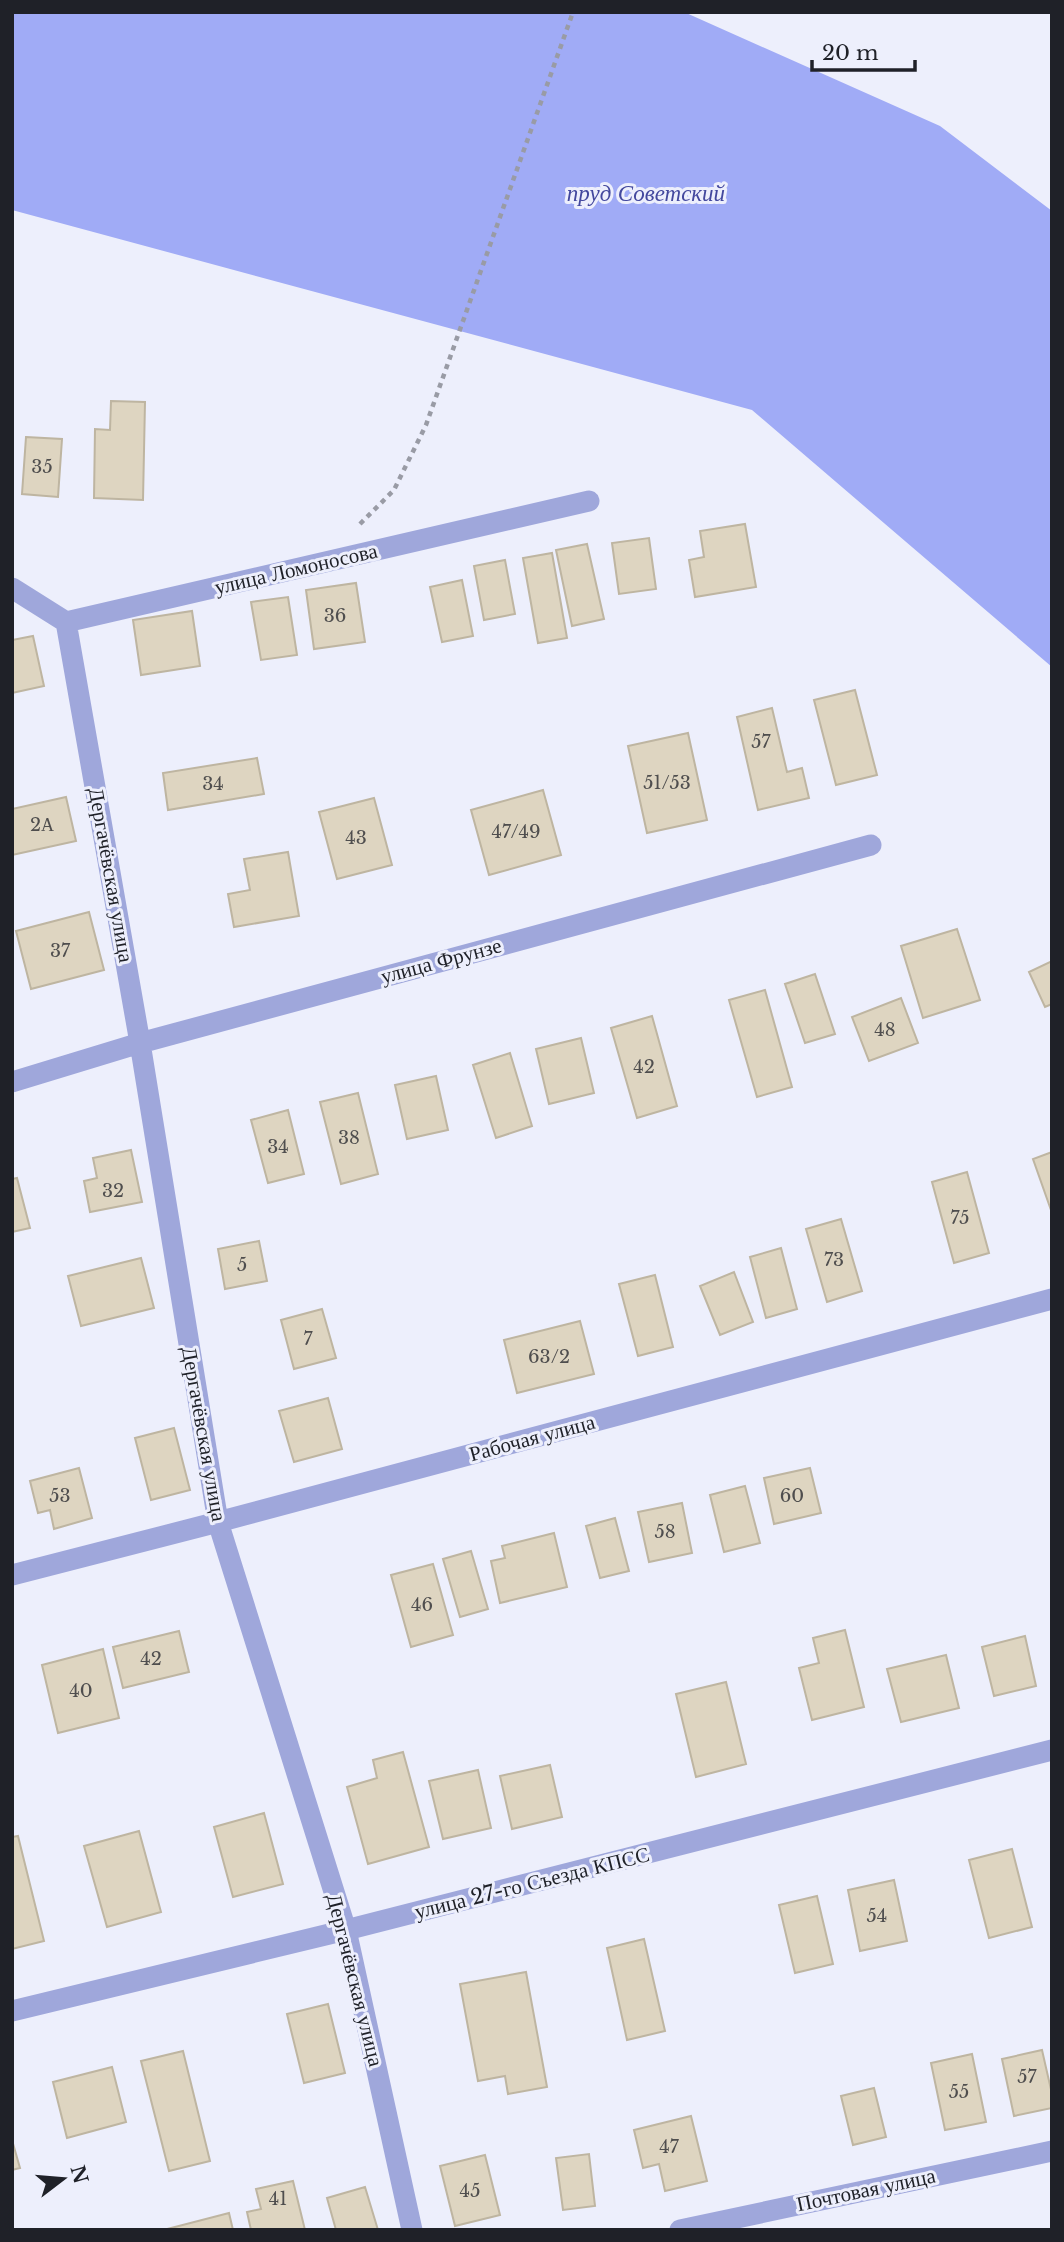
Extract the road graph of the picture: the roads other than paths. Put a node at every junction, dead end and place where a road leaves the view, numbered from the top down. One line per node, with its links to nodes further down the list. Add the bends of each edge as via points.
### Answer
1 (589, 501): 3 (street, улица Ломоносова)
2 (12, 588): 3 (street)
3 (66, 622): 5 (street, Дергачёвская улица)
4 (871, 845): 5 (street, улица Фрунзе)
5 (140, 1043): 6 (street, улица Фрунзе); 8 (street, Дергачёвская улица)
6 (12, 1083)
7 (1052, 1299): 8 (street, Рабочая улица)
8 (218, 1522): 9 (street, Рабочая улица); 11 (street, Дергачёвская улица)
9 (12, 1574)
10 (1052, 1750): 11 (street, улица 27-го Съезда КПСС)
11 (346, 1930): 12 (street, улица 27-го Съезда КПСС); 14 (street, Дергачёвская улица)
12 (12, 2011)
13 (1052, 2151): 15 (street, Почтовая улица)
14 (412, 2230)
15 (680, 2230)

